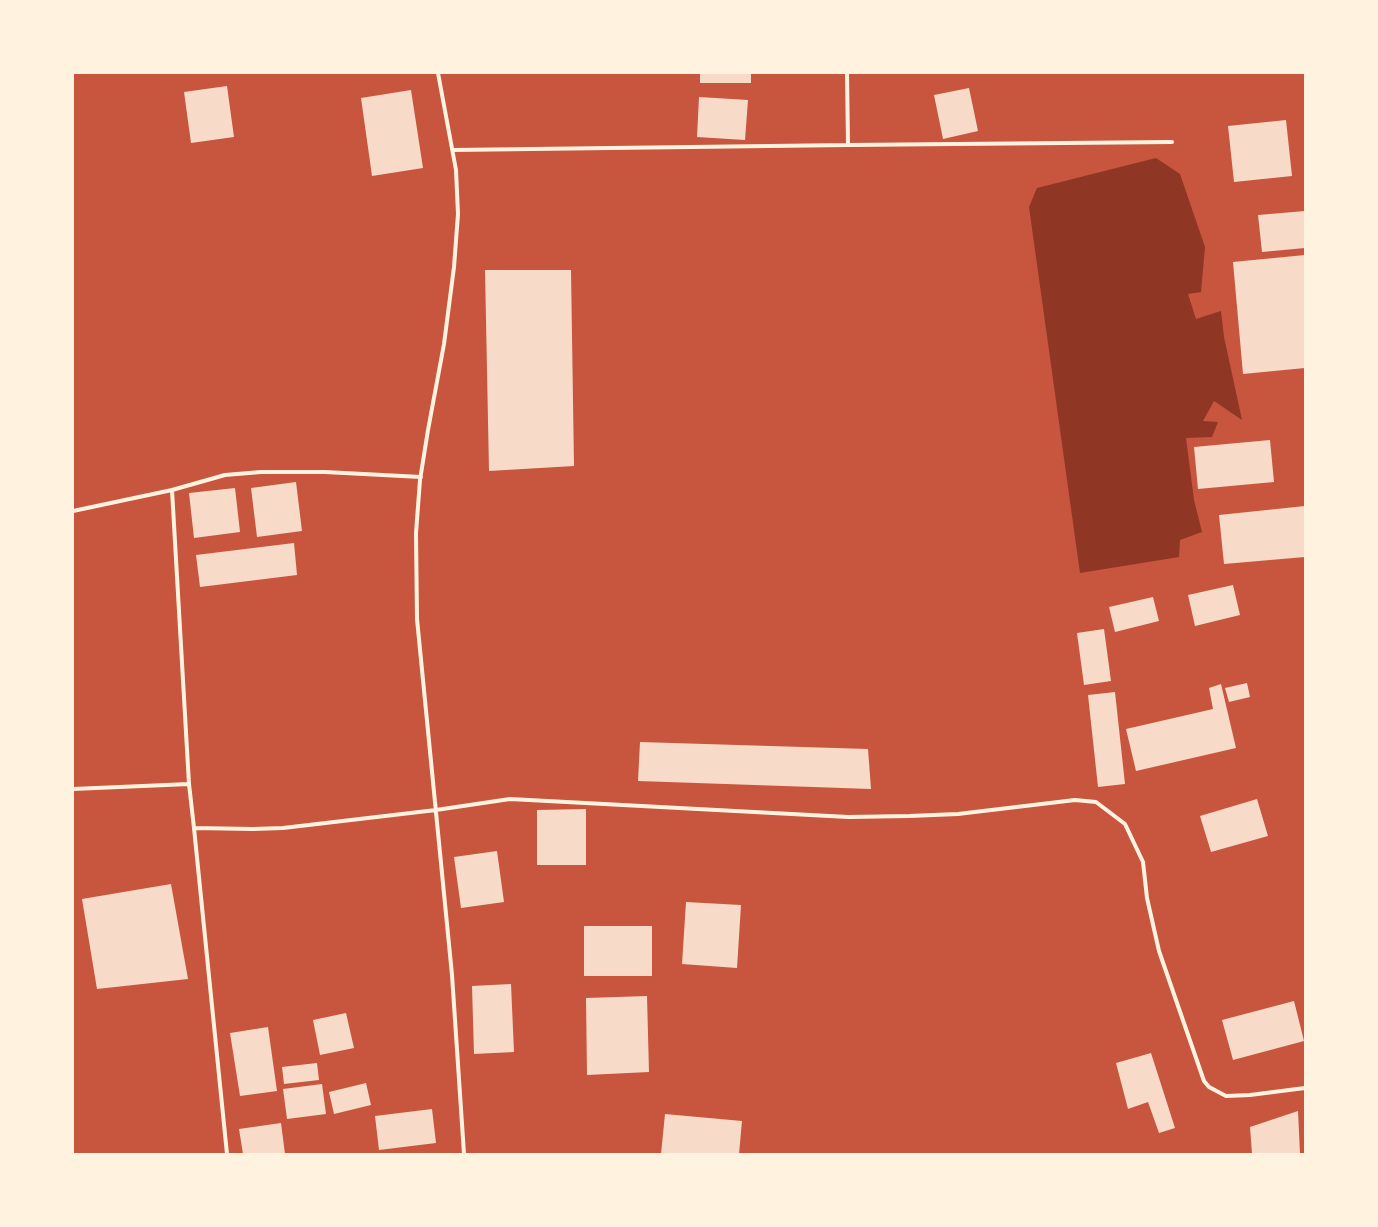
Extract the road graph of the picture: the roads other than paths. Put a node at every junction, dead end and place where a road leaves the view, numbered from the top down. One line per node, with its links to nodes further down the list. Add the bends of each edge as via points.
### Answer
1 (438, 73): 5 (street)
2 (846, 73): 4 (street)
3 (1172, 142): 4 (street)
4 (848, 145): 5 (street)
5 (453, 150): 6 (street, via 458,214 454,267 444,344)
6 (421, 477): 7 (street, via 261,472 225,475); 11 (street, via 416,533 417,619)
7 (172, 490): 8 (street); 9 (street)
8 (73, 511)
9 (189, 784): 10 (street); 12 (street)
10 (73, 789)
11 (436, 810): 12 (street, via 284,828); 13 (street, via 510,799 871,817 958,814 1075,800 1096,802 1125,824 1143,862 1146,898 1159,951 1204,1081 1209,1087 1226,1096); 15 (street, via 452,975)
12 (194, 828): 14 (street)
13 (1305, 1088)
14 (227, 1154)
15 (464, 1154)

